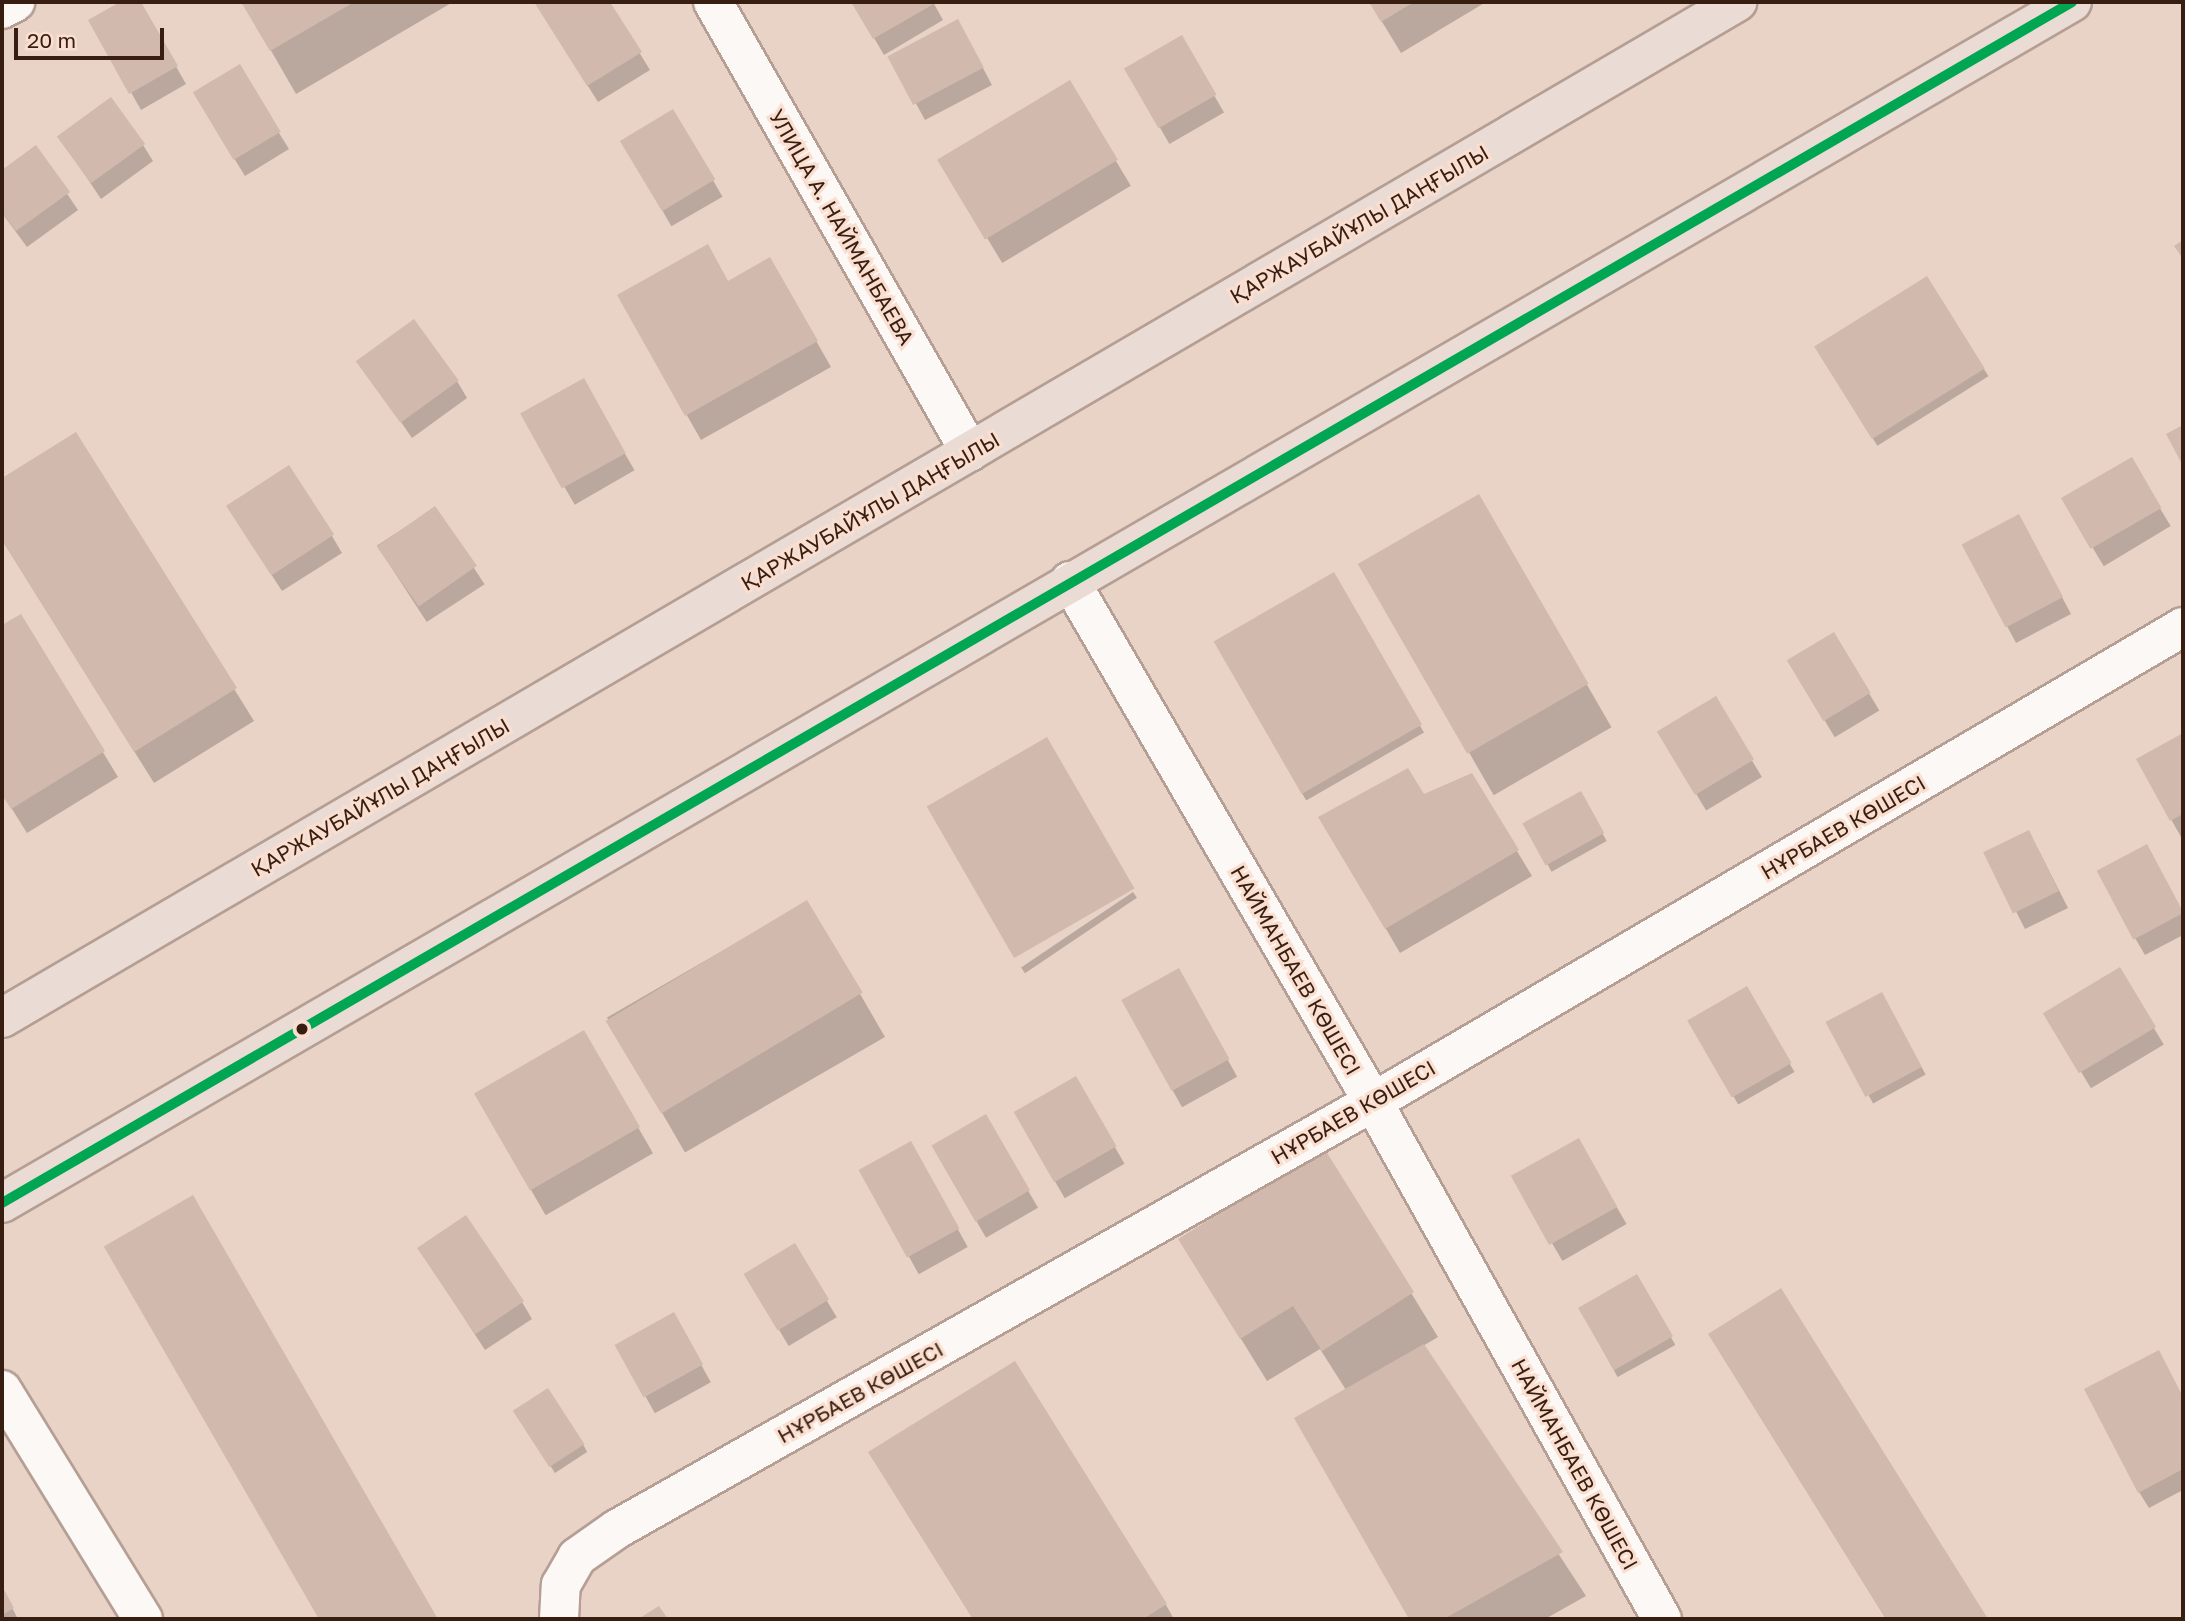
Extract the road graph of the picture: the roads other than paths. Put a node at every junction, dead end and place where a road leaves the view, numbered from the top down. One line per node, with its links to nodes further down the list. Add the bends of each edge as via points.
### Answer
1 (15, 2): 5 (street)
2 (713, 2): 6 (street, УЛИЦА А. НАЙМАНБАЕВА)
3 (1737, 2): 6 (highway, ҚАРЖАУБАЙҰЛЫ ДАҢҒЫЛЫ)
4 (2072, 2): 7 (highway)
5 (2, 9)
6 (970, 452): 9 (highway, ҚАРЖАУБАЙҰЛЫ ДАҢҒЫЛЫ)
7 (1070, 581): 10 (street, НАЙМАНБАЕВ КӨШЕСІ); 11 (highway)
8 (2183, 627): 10 (street, НҰРБАЕВ КӨШЕСІ)
9 (2, 1018)
10 (1373, 1102): 14 (street, НҰРБАЕВ КӨШЕСІ, via 617,1529 577,1557 561,1585); 15 (street, НАЙМАНБАЕВ КӨШЕСІ)
11 (2, 1203)
12 (2, 1390): 13 (street)
13 (143, 1619)
14 (559, 1619)
15 (1662, 1619)

